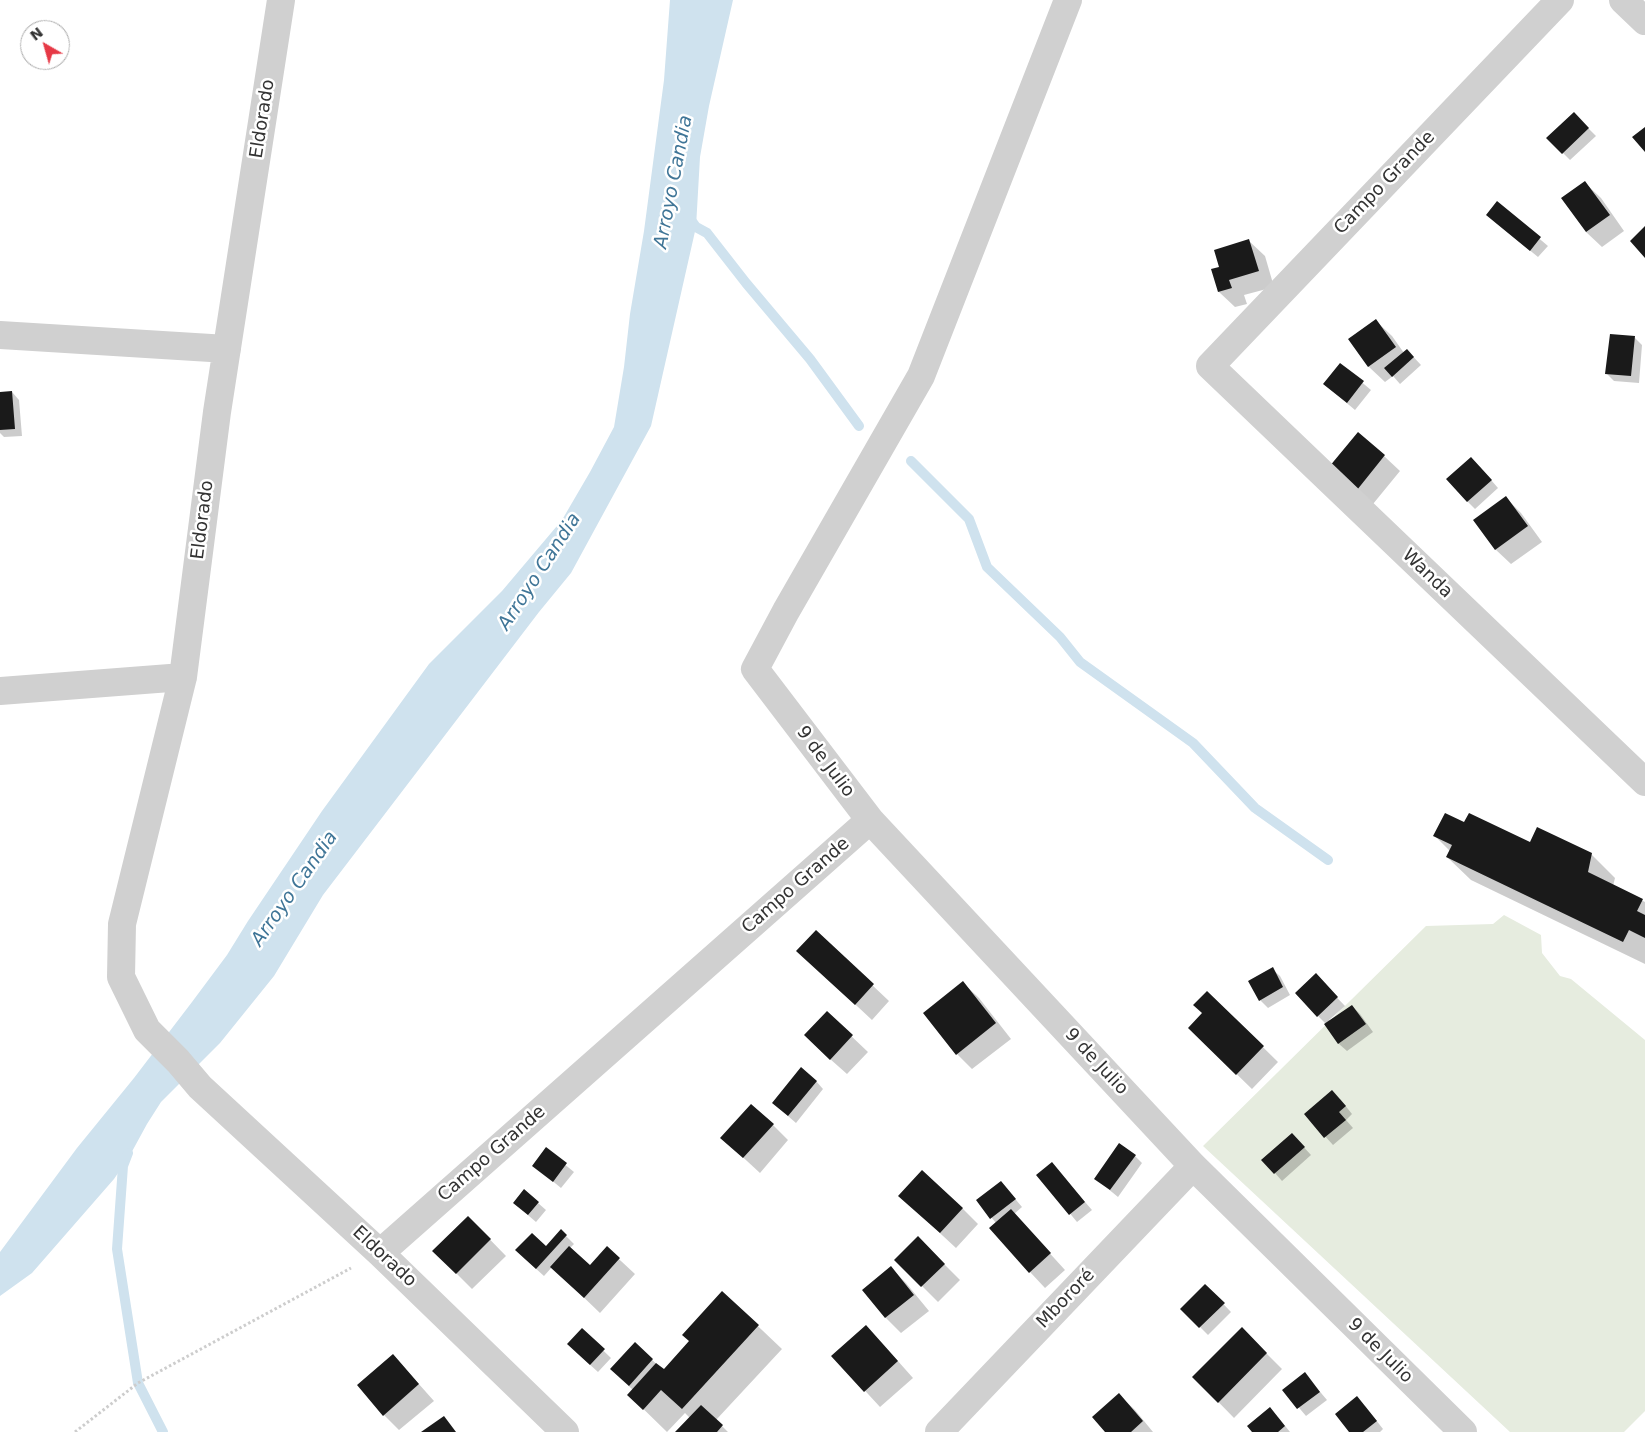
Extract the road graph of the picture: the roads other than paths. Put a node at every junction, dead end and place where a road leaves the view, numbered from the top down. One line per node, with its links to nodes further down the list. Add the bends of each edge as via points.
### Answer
1 (1068, 0): 12 (street, 9 de Julio, via 921,376 755,669)
2 (1560, 0): 8 (street, Campo Grande)
3 (1623, 0): 5 (street)
4 (278, 1): 7 (street, Eldorado)
5 (1645, 21)
6 (0, 335): 7 (street)
7 (227, 349): 9 (street, Eldorado)
8 (1210, 366): 11 (street, Wanda)
9 (183, 677): 10 (street); 14 (street, Eldorado, via 122,924 121,977 147,1030 200,1087)
10 (0, 691)
11 (1643, 776)
12 (870, 820): 13 (street, 9 de Julio); 14 (street, Campo Grande)
13 (1193, 1166): 16 (street, Mbororé); 17 (street, 9 de Julio)
14 (380, 1252): 15 (street, Eldorado)
15 (565, 1432)
16 (939, 1432)
17 (1463, 1432)

